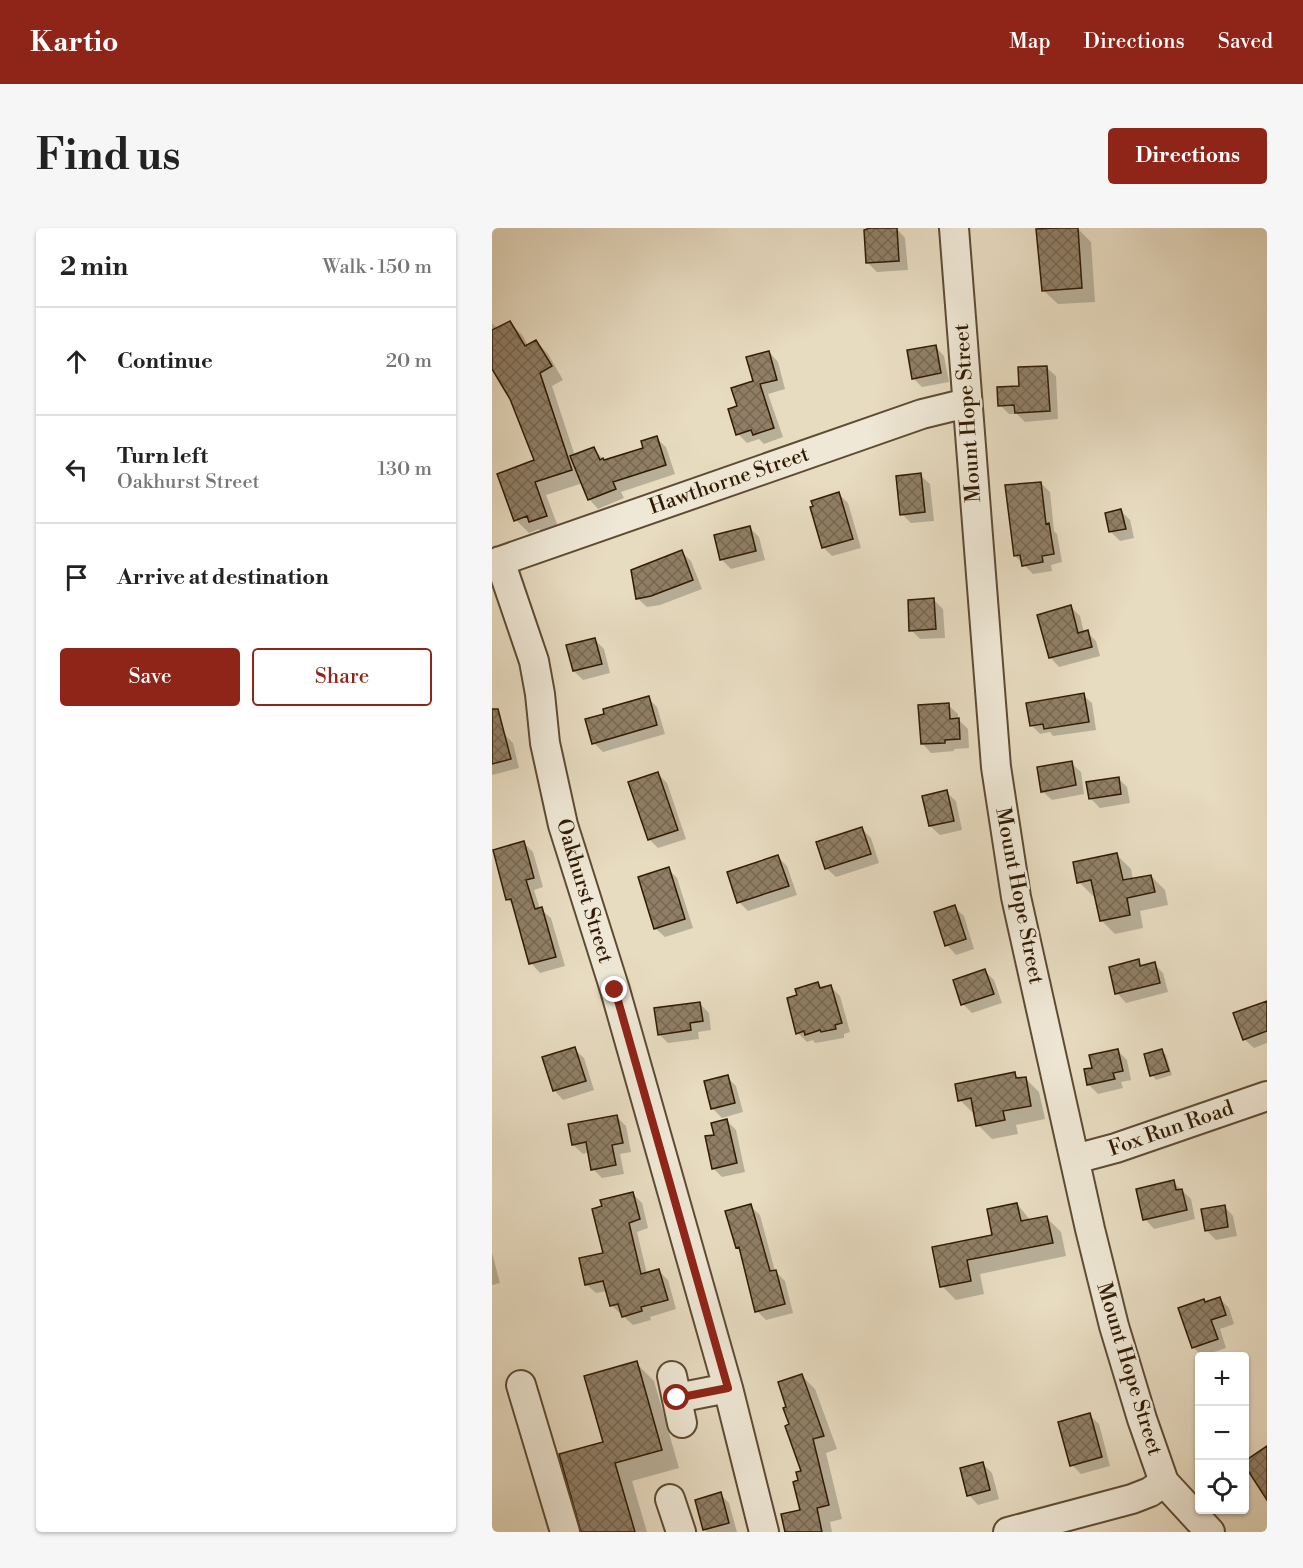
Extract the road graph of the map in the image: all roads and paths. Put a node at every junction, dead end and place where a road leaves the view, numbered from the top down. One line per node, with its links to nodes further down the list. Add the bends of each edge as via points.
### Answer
1 (954, 228): 2 (street, Mount Hope Street)
2 (967, 402): 3 (street, Hawthorne Street, via 922,414); 5 (street, Mount Hope Street, via 1002,817 1016,897)
3 (496, 562): 7 (street, Oakhurst Street, via 534,661 563,825 615,990)
4 (1267, 1096): 5 (street, Fox Run Road)
5 (1075, 1159): 9 (street, Mount Hope Street, via 1114,1326)
6 (521, 1385): 11 (street)
7 (728, 1388): 8 (street); 13 (street, Oakhurst Street)
8 (677, 1399)
9 (1164, 1482): 14 (street, via 1132,1499); 15 (street, Mount Hope Street)
10 (670, 1498): 12 (street)
11 (565, 1532)
12 (681, 1532)
13 (764, 1532)
14 (1008, 1532)
15 (1210, 1532)

